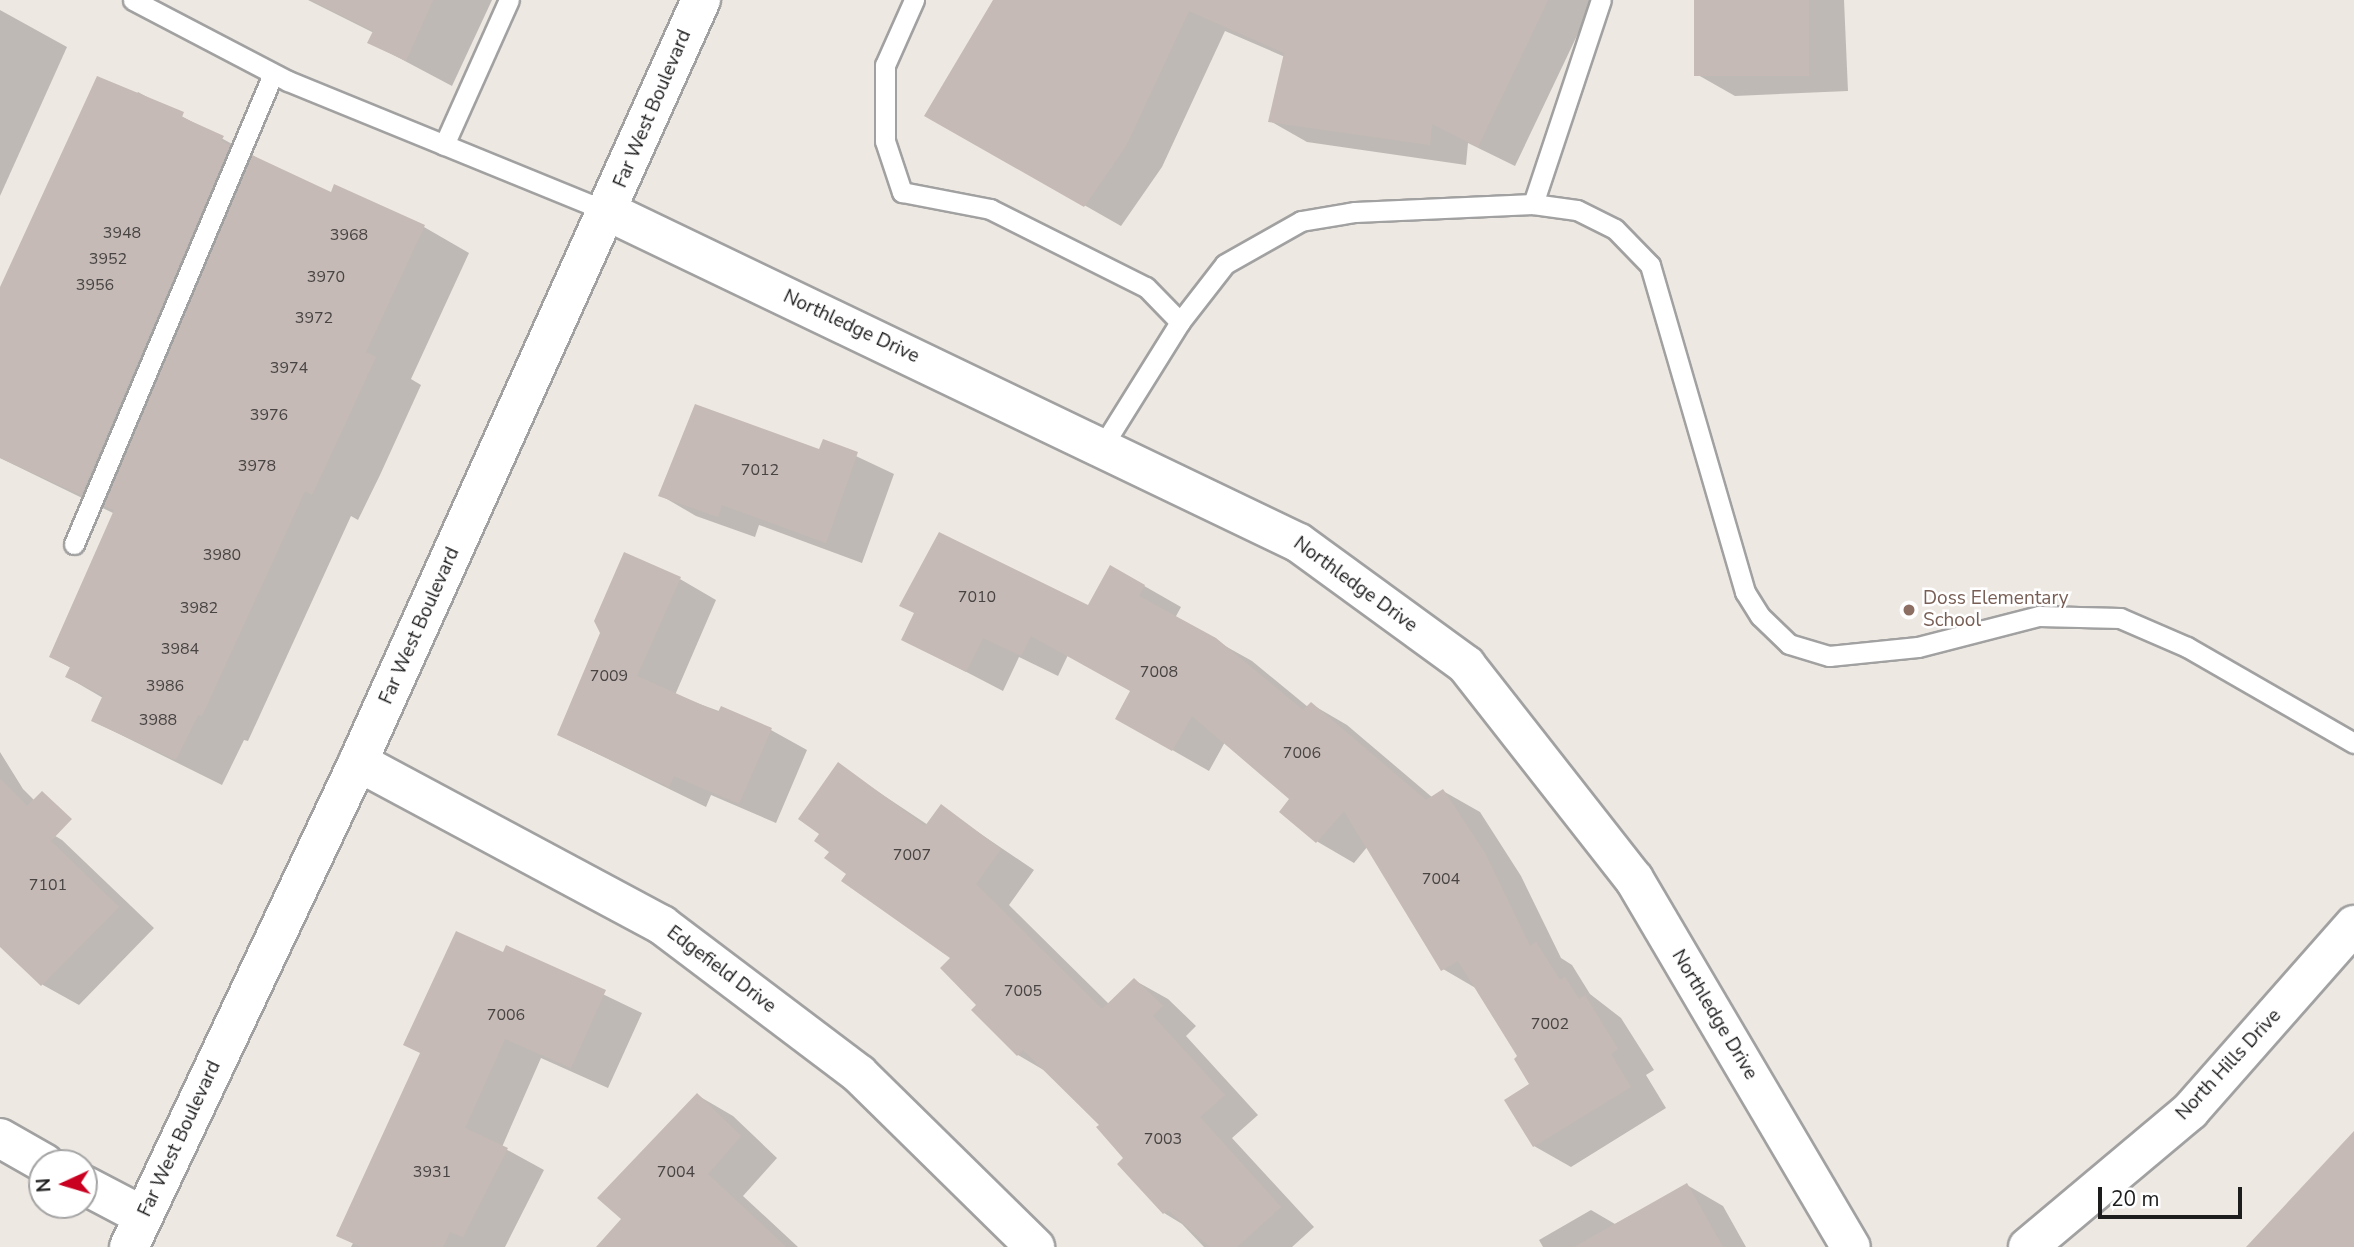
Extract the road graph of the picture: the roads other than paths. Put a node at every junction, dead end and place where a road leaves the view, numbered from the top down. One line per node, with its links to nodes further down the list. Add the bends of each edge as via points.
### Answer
1 (133, 0): 6 (lane)
2 (509, 0): 7 (lane)
3 (701, 0): 9 (street, Far West Boulevard)
4 (915, 0): 10 (lane, via 885,65 885,141 902,192 989,209 1146,287)
5 (1601, 0): 8 (lane)
6 (273, 74): 7 (lane); 12 (lane)
7 (444, 145): 9 (lane)
8 (1533, 204): 10 (lane, via 1355,212 1301,221 1225,264); 13 (lane, via 1577,210 1615,229 1650,265 1745,592 1760,616 1788,644 1829,656 1919,647 2039,617 2120,618 2188,647)
9 (609, 212): 11 (street, Northledge Drive); 14 (street, Far West Boulevard)
10 (1180, 323): 11 (lane)
11 (1102, 447): 21 (street, Northledge Drive, via 1299,542 1466,665 1634,879)
12 (74, 544)
13 (2354, 743)
14 (358, 762): 19 (street, Far West Boulevard); 20 (street, Edgefield Drive, via 662,925 859,1074)
15 (2354, 925): 22 (street, North Hills Drive, via 2190,1111)
16 (0, 1138): 17 (street)
17 (28, 1154)
18 (98, 1198): 19 (street)
19 (136, 1232)
20 (1035, 1247)
21 (1851, 1247)
22 (2028, 1247)

